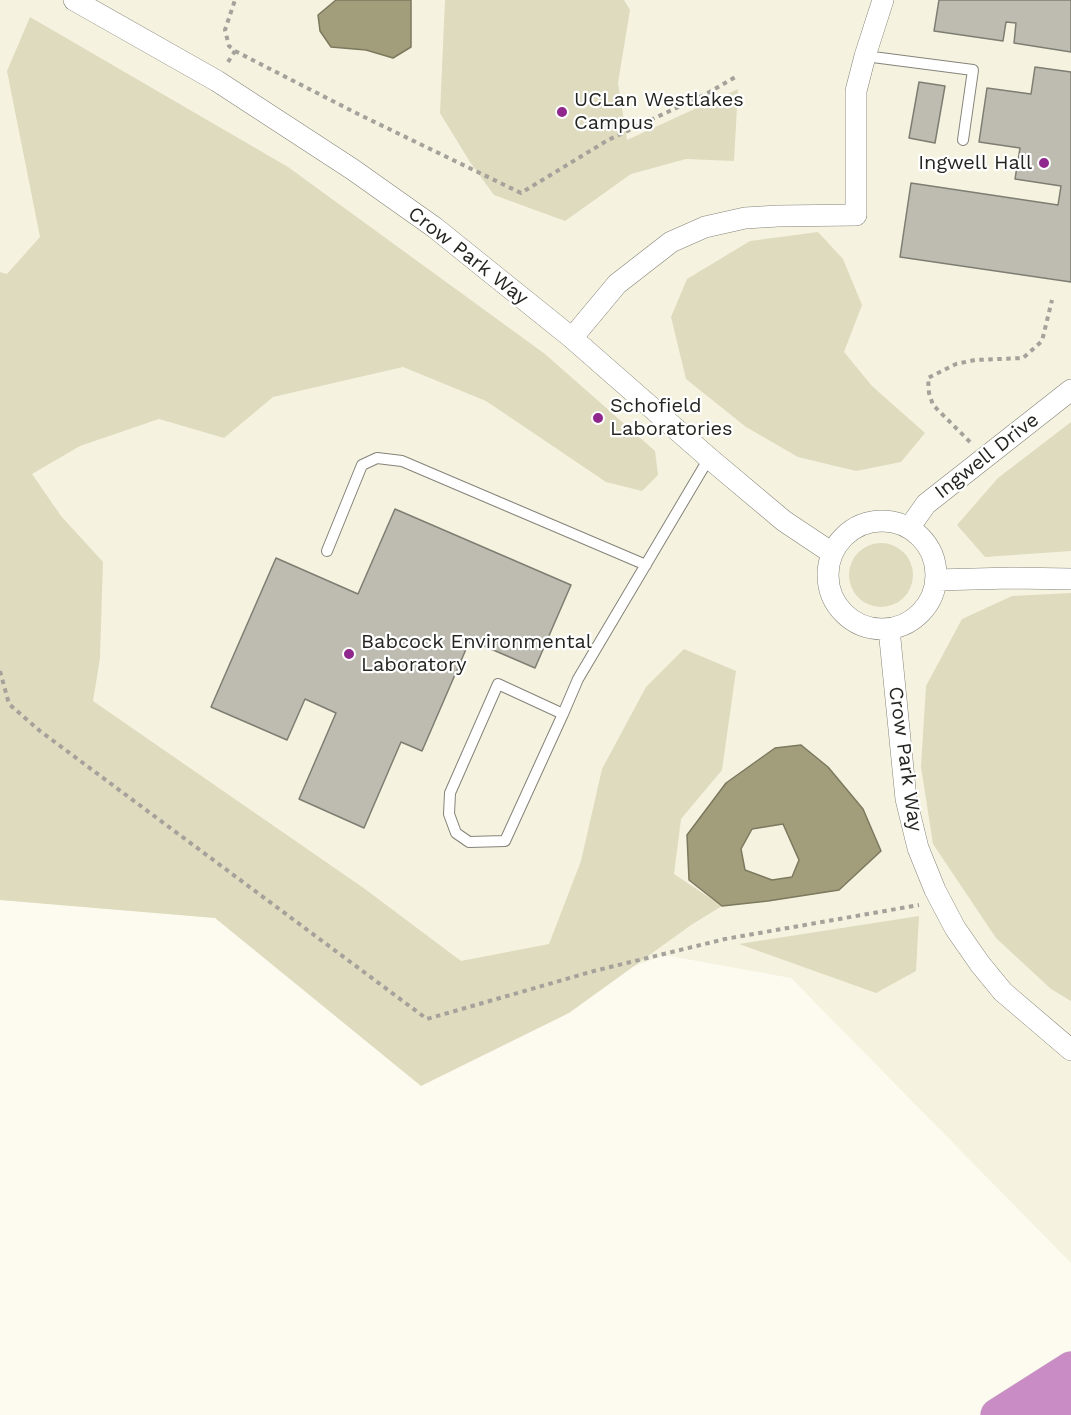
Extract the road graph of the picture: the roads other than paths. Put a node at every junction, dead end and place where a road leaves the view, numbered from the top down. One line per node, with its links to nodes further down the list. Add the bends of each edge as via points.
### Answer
1 (74, 0): 5 (street, Crow Park Way, via 217,81 352,169 434,226)
2 (883, 0): 3 (street)
3 (865, 56): 4 (lane, via 973,70); 5 (street, via 856,91 856,215 745,218 696,231 671,242 617,284)
4 (963, 140)
5 (572, 338): 7 (street, Crow Park Way)
6 (1071, 390): 8 (street, Ingwell Drive, via 927,504)
7 (709, 458): 10 (street, Crow Park Way, via 784,521); 11 (lane)
8 (909, 528): 10 (street, via 888,520 865,523 845,534); 13 (street, via 925,542 935,562)
9 (327, 551): 11 (lane, via 362,465 377,458 402,461)
10 (832, 553): 14 (street, via 828,585 834,601 858,624)
11 (646, 565): 15 (lane, via 579,679)
12 (1071, 579): 13 (street)
13 (936, 580): 14 (street, via 930,600 920,614)
14 (889, 629): 16 (street, Crow Park Way, via 906,799 918,848 940,900 980,964 1004,992)
15 (563, 714): 15 (lane, via 498,684 450,793 448,814 456,833 469,842 505,841)
16 (1071, 1050)
17 (1071, 1368): 19 (highway)
18 (1071, 1400): 20 (highway)
19 (997, 1415)
20 (1037, 1415)

